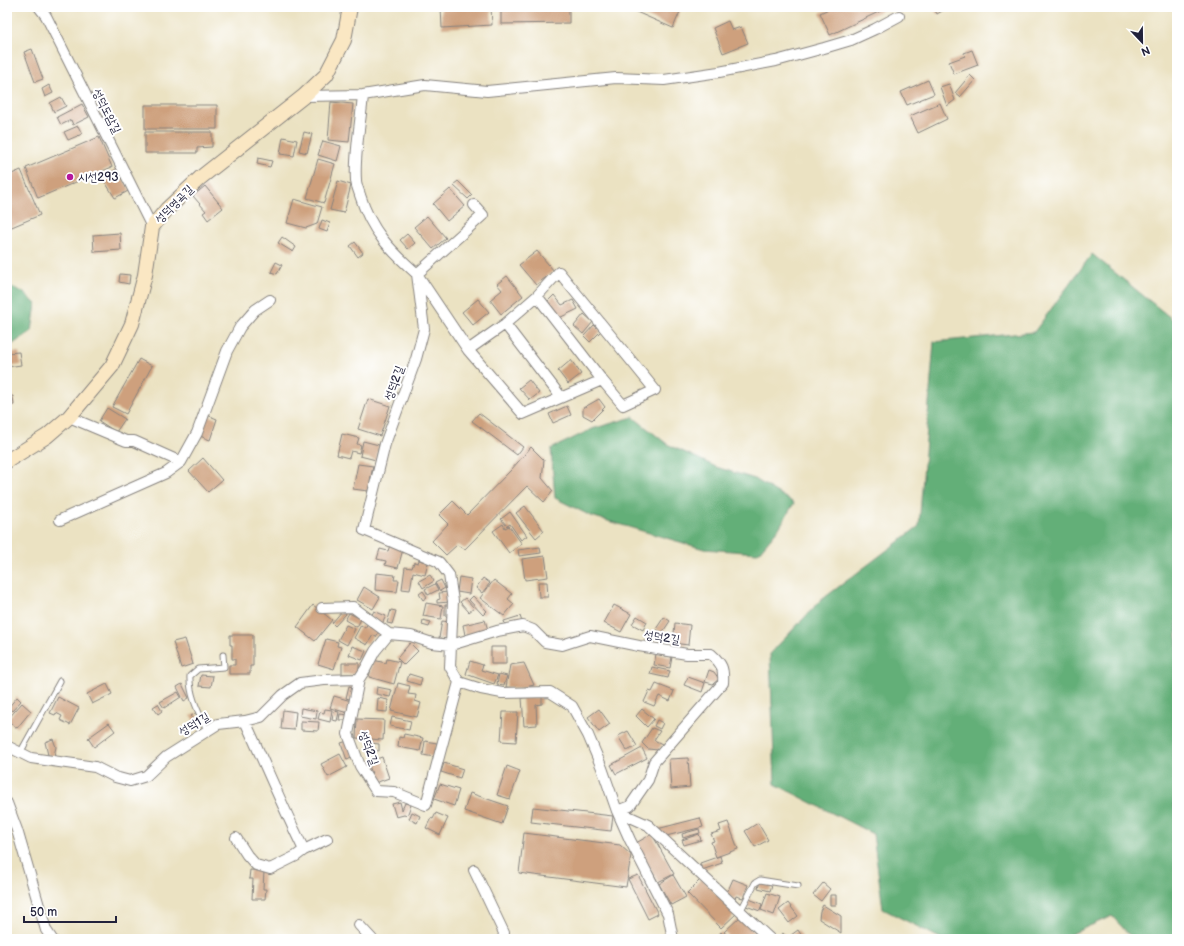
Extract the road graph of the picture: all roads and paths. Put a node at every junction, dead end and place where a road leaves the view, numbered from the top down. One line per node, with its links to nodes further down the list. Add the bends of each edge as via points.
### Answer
1 (39, 7): 7 (street, 성덕도암길, via 46,16)
2 (350, 7): 5 (main road, 성덕영곡길, via 344,40 326,75)
3 (899, 16): 4 (street, via 857,37 824,48 719,72 664,80 616,78 487,91 425,85)
4 (364, 94): 5 (street); 8 (street, via 356,182 364,207 378,234)
5 (304, 96): 7 (main road, 성덕영곡길, via 200,178)
6 (474, 205): 8 (street, via 483,215)
7 (152, 227): 15 (main road, 성덕영곡길, via 145,275 132,324 112,366)
8 (417, 274): 12 (street); 21 (street, 성덕2길, via 424,329 416,360 385,444 364,530 439,562 449,575 453,601)
9 (537, 296): 11 (street); 13 (street); 13 (street, via 559,272 655,390 623,405)
10 (270, 300): 17 (street, via 255,310 240,327 227,351 197,433)
11 (505, 324): 12 (street); 14 (street)
12 (468, 350): 14 (street, via 523,414)
13 (602, 380): 14 (street)
14 (561, 397)
15 (69, 417): 16 (main road, 성덕영곡길, via 47,436); 17 (street)
16 (7, 461)
17 (181, 462): 18 (street, via 166,473)
18 (60, 520)
19 (322, 608): 20 (street, via 353,607)
20 (389, 634): 21 (street, 성덕2길, via 411,636 432,643); 23 (street, 성덕2길, via 375,650)
21 (451, 644): 25 (street, 성덕2길, via 450,667); 31 (street, 성덕2길, via 523,626 533,630 545,642 562,645 590,636 688,654 711,654 719,661 724,670 723,683 654,762 648,780 630,806)
22 (223, 655): 27 (lane, via 224,667 198,669 190,676 189,684 196,708)
23 (359, 679): 25 (street, 성덕2길, via 348,734 360,766 376,791 394,792 426,805); 26 (street, 성덕1길, via 300,683 283,694 261,717)
24 (60, 681): 29 (lane)
25 (459, 682): 31 (street, via 502,693 550,692 572,706 588,735)
26 (245, 721): 27 (street, 성덕1길, via 218,724); 34 (street)
27 (207, 730): 29 (street, 성덕1길, via 166,757 146,776 130,781 115,777 96,767 31,758)
28 (7, 746): 29 (street, 성덕1길)
29 (20, 753)
30 (7, 803): 39 (street, via 46,930)
31 (617, 811): 37 (street, via 648,825); 42 (street, via 668,914)
32 (236, 838): 34 (street, via 256,865 270,869)
33 (327, 839): 34 (street)
34 (304, 850)
35 (474, 870): 41 (street, via 504,933)
36 (798, 886): 37 (lane, via 760,880 756,882)
37 (740, 912): 43 (street)
38 (359, 925): 40 (street)
39 (52, 939)
40 (372, 939)
41 (503, 939)
42 (673, 939)
43 (770, 939)

